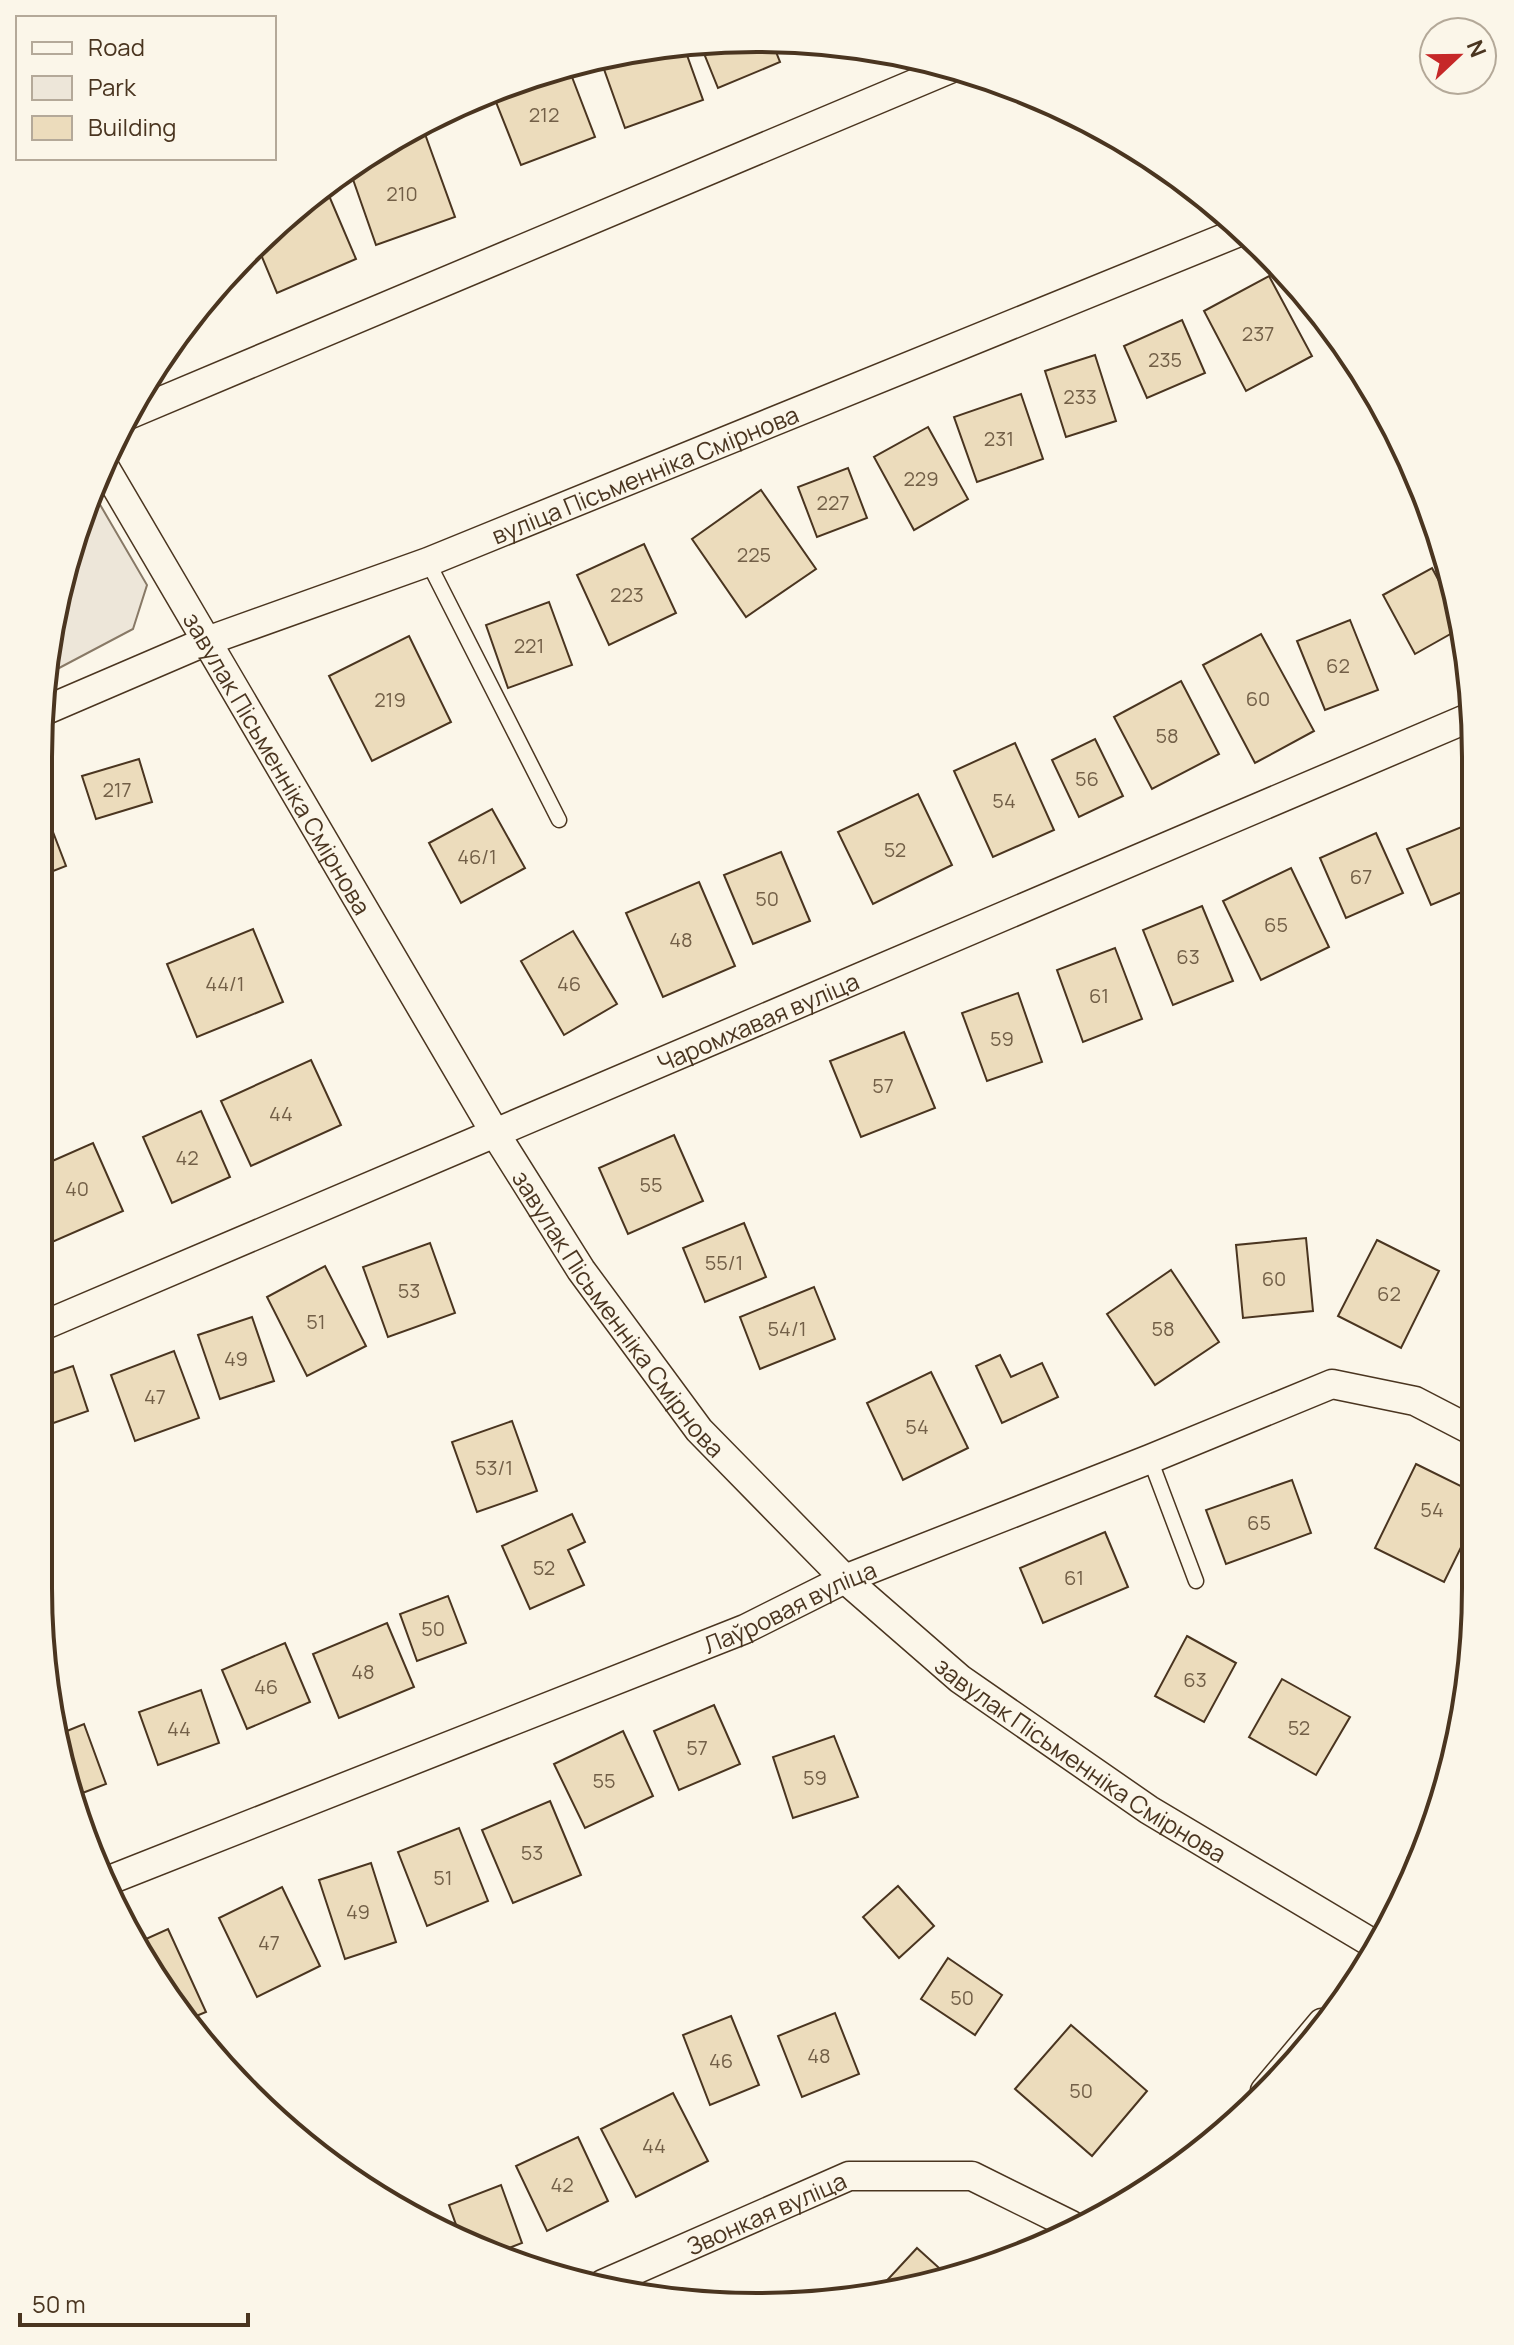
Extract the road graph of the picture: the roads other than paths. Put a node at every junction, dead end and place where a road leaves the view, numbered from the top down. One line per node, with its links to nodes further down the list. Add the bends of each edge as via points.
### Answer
1 (935, 75): 3 (street)
2 (1231, 235): 5 (street, вуліца Пісьменніка Смірнова)
3 (144, 408)
4 (111, 477): 6 (street, завулак Пісьменніка Смірнова)
5 (428, 562): 6 (street, вуліца Пісьменніка Смірнова); 9 (lane)
6 (207, 641): 7 (street, вуліца Пісьменніка Смірнова); 10 (street, завулак Пісьменніка Смірнова)
7 (54, 707)
8 (1460, 721): 10 (street, Чаромхавая вуліца)
9 (559, 820)
10 (495, 1133): 11 (street, Чаромхавая вуліца); 14 (street, завулак Пісьменніка Смірнова, via 581,1270 699,1430)
11 (52, 1322)
12 (1462, 1425): 13 (street, Лаўровая вуліца, via 1415,1401 1332,1384)
13 (1150, 1459): 14 (street, Лаўровая вуліца); 15 (lane)
14 (845, 1579): 16 (street, Лаўровая вуліца, via 745,1629); 17 (street, завулак Пісьменніка Смірнова, via 960,1679 1149,1810)
15 (1196, 1581)
16 (115, 1878)
17 (1368, 1941)
18 (1065, 2222): 19 (street, Звонкая вуліца, via 972,2176 849,2176)
19 (616, 2278)

